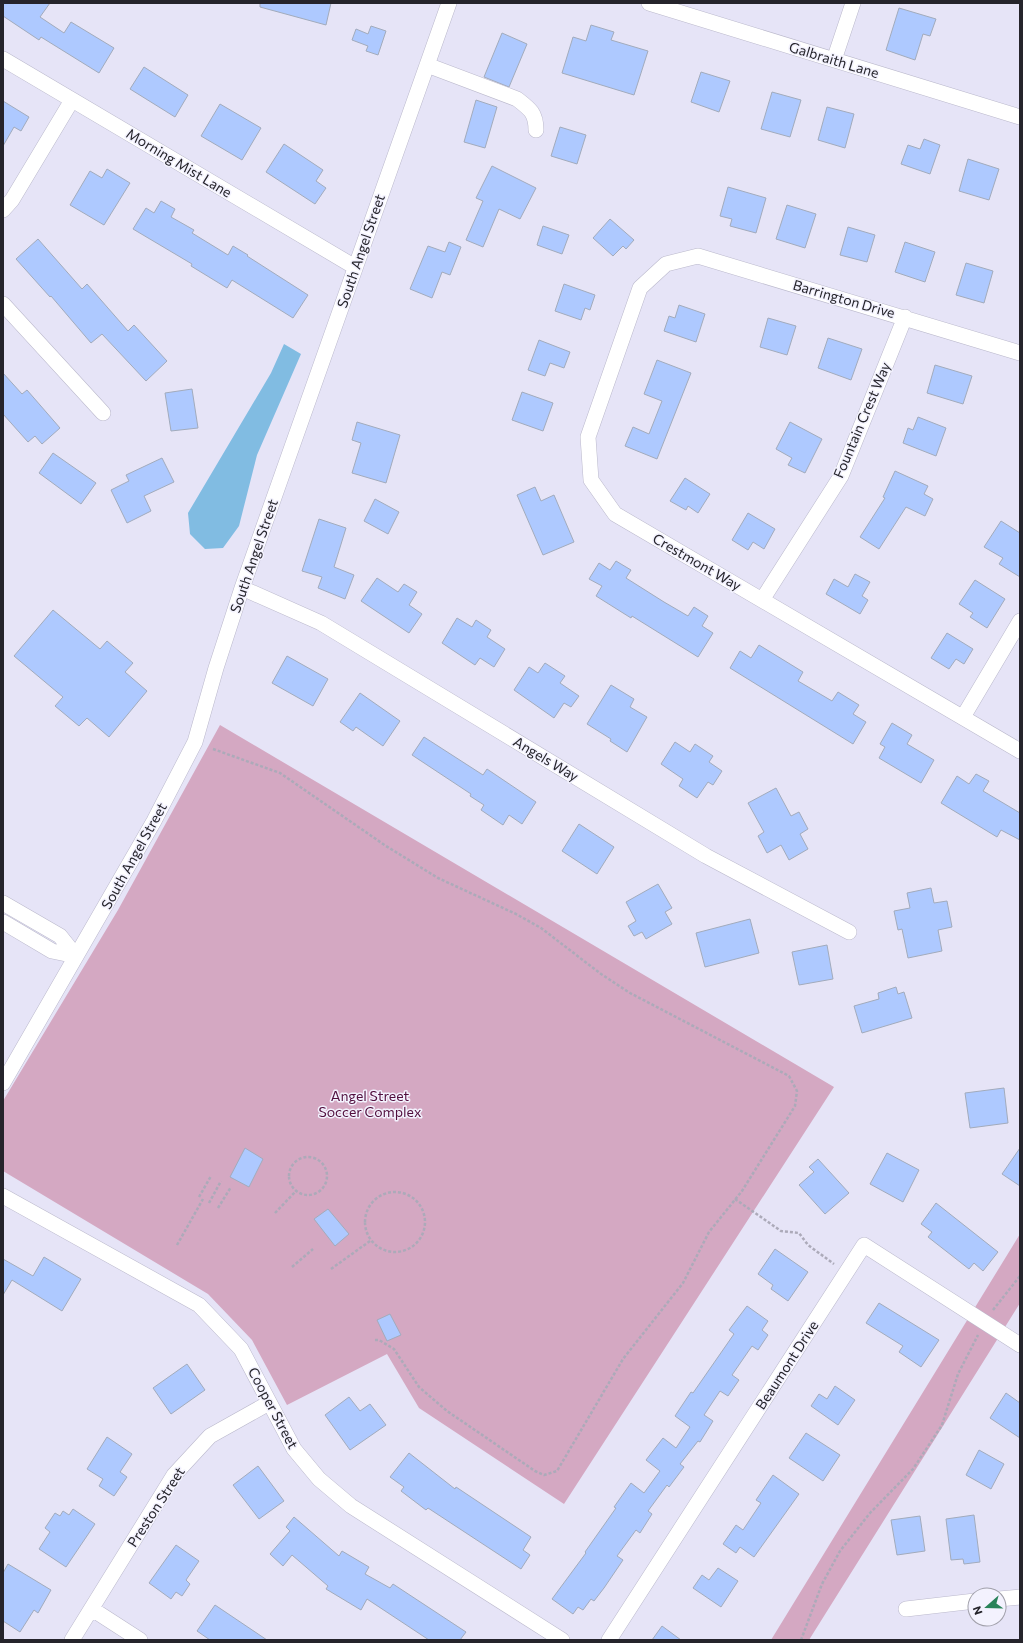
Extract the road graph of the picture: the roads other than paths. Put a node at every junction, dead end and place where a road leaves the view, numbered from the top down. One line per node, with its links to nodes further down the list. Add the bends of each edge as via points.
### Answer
1 (449, 3): 6 (street, South Angel Street)
2 (649, 3): 5 (street, Galbraith Lane)
3 (853, 3): 5 (street)
4 (3, 59): 7 (street, Morning Mist Lane)
5 (834, 60): 8 (street, Galbraith Lane)
6 (427, 65): 9 (street, via 517,99 530,108 536,120); 12 (street, South Angel Street)
7 (72, 100): 10 (street, via 12,200); 12 (street, Morning Mist Lane)
8 (1020, 117)
9 (536, 130)
10 (3, 210)
11 (666, 264): 14 (street, Barrington Drive, via 698,256); 18 (street, Crestmont Way, via 640,288 621,340 588,437 591,480 616,514)
12 (355, 267): 17 (street, South Angel Street)
13 (3, 304): 16 (street)
14 (905, 317): 15 (street, Barrington Drive); 18 (street, Fountain Crest Way, via 841,476)
15 (1020, 353)
16 (104, 414)
17 (242, 588): 24 (street, Angels Way, via 321,623 706,856); 25 (street, South Angel Street, via 195,742 154,821)
18 (762, 600): 20 (street, Crestmont Way)
19 (1020, 621): 20 (street)
20 (963, 717): 21 (street, Crestmont Way)
21 (1020, 751)
22 (3, 903): 25 (street, via 60,936)
23 (3, 922): 25 (street, via 52,951)
24 (849, 932)
25 (76, 956): 26 (street, South Angel Street)
26 (3, 1084)
27 (3, 1196): 29 (street, Cooper Street, via 199,1305 241,1349)
28 (1020, 1345): 38 (street, Beaumont Drive, via 864,1245)
29 (269, 1403): 33 (street, Preston Street, via 210,1436 174,1475); 37 (street, Cooper Street, via 294,1449 319,1479 351,1506)
30 (1020, 1597): 31 (street)
31 (1007, 1598)
32 (967, 1603): 34 (street)
33 (92, 1609): 35 (street, Preston Street); 36 (street)
34 (906, 1609)
35 (72, 1640)
36 (140, 1640)
37 (562, 1640)
38 (609, 1640)

